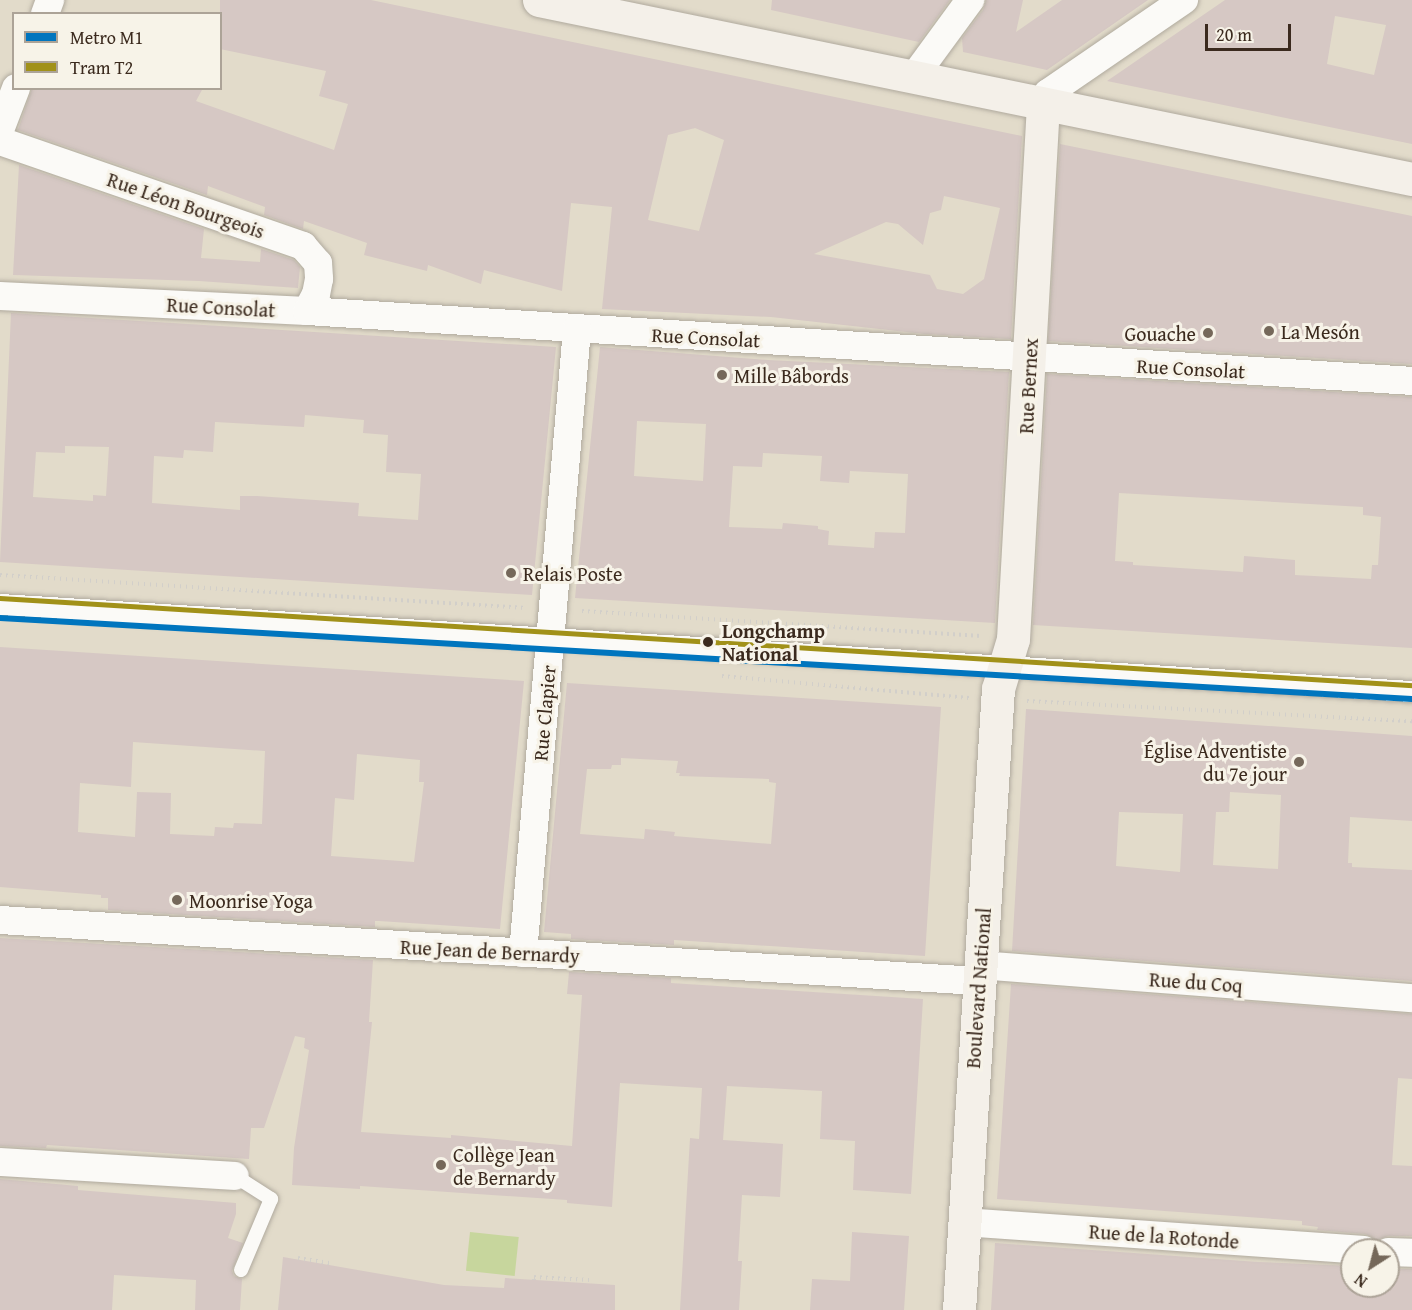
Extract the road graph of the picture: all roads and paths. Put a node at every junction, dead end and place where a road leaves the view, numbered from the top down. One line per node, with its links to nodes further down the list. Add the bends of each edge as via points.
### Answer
1 (539, 0): 4 (main road)
2 (970, 0): 4 (street)
3 (1184, 0): 6 (street, via 1048,93)
4 (913, 78): 6 (main road)
5 (15, 90): 7 (street, via 0,130)
6 (1042, 104): 8 (main road); 12 (main road, Rue Bernex)
7 (0, 141): 10 (street, Rue Léon Bourgeois, via 303,246 318,262 316,294)
8 (1412, 179)
9 (0, 296): 10 (street, Rue Consolat)
10 (308, 311): 11 (street, Rue Consolat)
11 (577, 329): 12 (street, Rue Consolat); 18 (street, Rue Clapier)
12 (1029, 357): 13 (street, Rue Consolat); 19 (main road, Rue Bernex, via 1013,639)
13 (1412, 381)
14 (0, 575): 16 (path)
15 (0, 604): 18 (street)
16 (535, 608)
17 (578, 611): 19 (path)
18 (550, 638): 19 (street); 26 (street, Rue Clapier)
19 (998, 652): 21 (street); 27 (main road, Boulevard National)
20 (711, 675): 22 (path)
21 (1412, 691)
22 (960, 697)
23 (1031, 701): 24 (path)
24 (1412, 721)
25 (0, 920): 26 (street, Rue Jean de Bernardy)
26 (523, 953): 27 (street, Rue Jean de Bernardy)
27 (979, 973): 28 (street, Rue du Coq); 31 (main road, Boulevard National)
28 (1412, 998)
29 (0, 1162): 30 (street)
30 (235, 1176): 35 (lane, via 271,1199)
31 (963, 1222): 32 (street, Rue de la Rotonde); 38 (main road, Boulevard National)
32 (1340, 1248)
33 (298, 1258): 34 (path)
34 (331, 1263)
35 (241, 1270)
36 (534, 1280): 37 (path)
37 (589, 1280)
38 (958, 1310)

